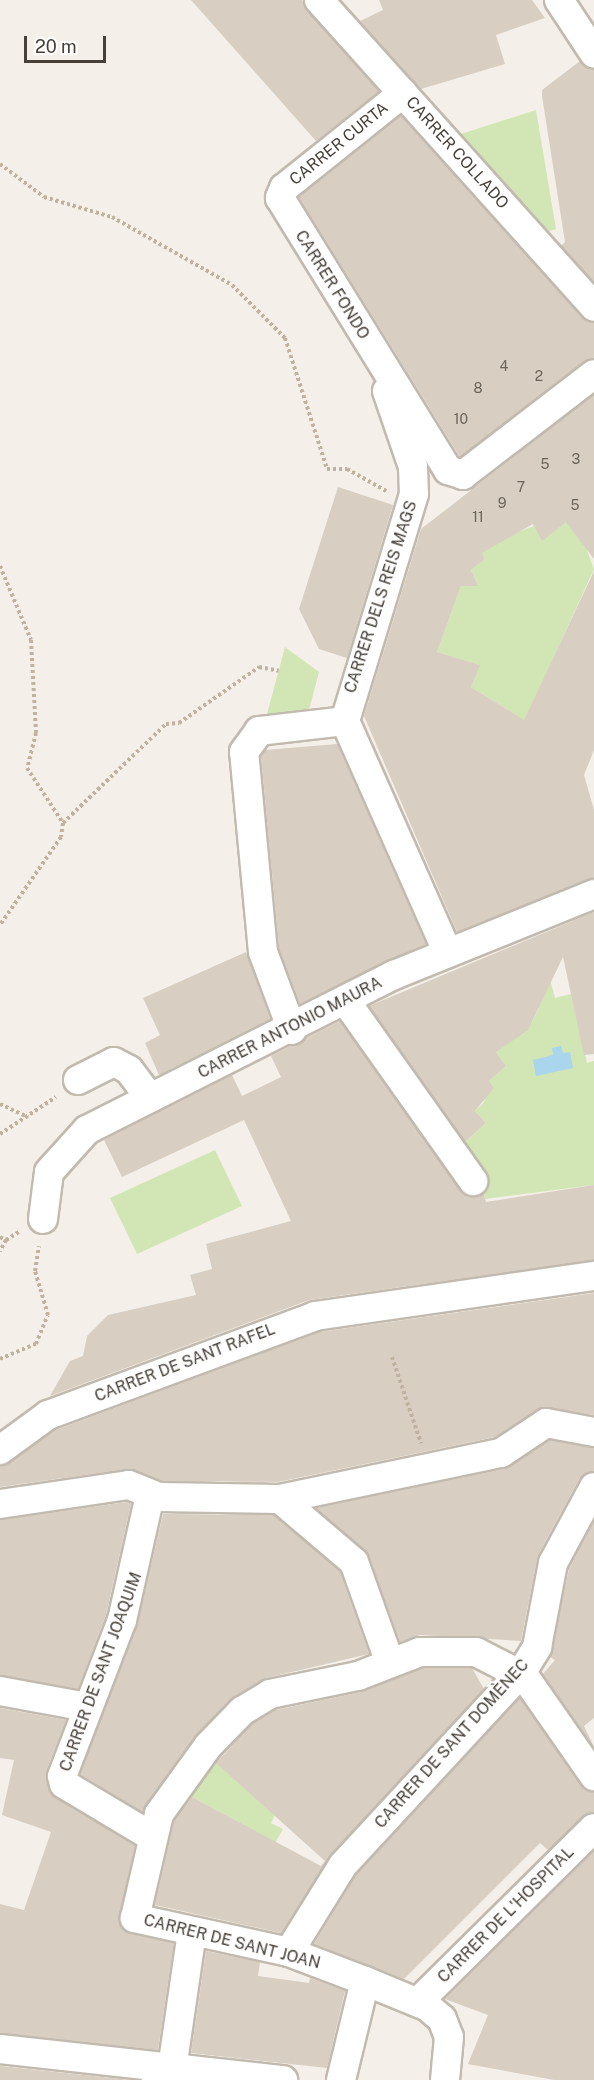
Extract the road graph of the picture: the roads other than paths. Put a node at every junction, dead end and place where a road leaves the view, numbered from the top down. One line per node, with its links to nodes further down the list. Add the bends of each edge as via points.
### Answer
1 (320, 0): 4 (street, CARRER COLLADO)
2 (559, 0): 3 (street)
3 (594, 53)
4 (403, 93): 5 (street, CARRER CURTA, via 284,188); 6 (street, CARRER COLLADO)
5 (280, 198): 7 (street, CARRER FONDO)
6 (594, 307)
7 (386, 370): 8 (street, CARRER FONDO, via 456,476); 9 (street, CARRER DELS REIS MAGS, via 388,402 413,467 414,494)
8 (594, 374)
9 (345, 721): 11 (street); 13 (street, via 259,731 244,752 263,952)
10 (594, 894): 11 (street, CARRER ANTONIO MAURA)
11 (447, 951): 12 (street, CARRER ANTONIO MAURA)
12 (345, 1000): 13 (street, CARRER ANTONIO MAURA); 16 (street)
13 (292, 1030): 15 (street, CARRER ANTONIO MAURA)
14 (78, 1080): 15 (street, via 114,1062 129,1070)
15 (150, 1098): 17 (street, CARRER ANTONIO MAURA, via 87,1130 60,1155 42,1191)
16 (473, 1181)
17 (43, 1219)
18 (594, 1276): 20 (street, CARRER DE SANT RAFEL, via 382,1303 315,1316 48,1415)
19 (594, 1432): 23 (street, via 546,1423 501,1453)
20 (0, 1450)
21 (594, 1487): 26 (street, CARRER DE SANT DOMÈNEC, via 553,1563 537,1647)
22 (150, 1496): 23 (street); 24 (street, via 129,1485); 28 (street, CARRER DE SANT JOAQUIM, via 135,1576)
23 (280, 1499): 25 (street, via 354,1562)
24 (0, 1504)
25 (390, 1663): 26 (street, CARRER DE SANT JOAN, via 426,1651 476,1652); 31 (street, CARRER DE SANT JOAN, via 251,1703 192,1766)
26 (521, 1673): 29 (street); 33 (street, CARRER DE SANT DOMÈNEC, via 343,1865)
27 (0, 1691): 28 (street)
28 (86, 1707): 31 (street, CARRER DE SANT JOAQUIM, via 64,1784)
29 (594, 1776)
30 (594, 1828): 35 (street, CARRER DE L'HOSPITAL)
31 (151, 1836): 32 (street, CARRER DE SANT JOAN, via 135,1918)
32 (192, 1932): 33 (street, CARRER DE SANT JOAN); 37 (street)
33 (289, 1952): 34 (street, CARRER DE SANT JOAN)
34 (365, 1981): 35 (street, CARRER DE SANT JOAN); 39 (street)
35 (418, 2002): 40 (street, CARRER DE SANT JOAN, via 447,2027)
36 (0, 2049): 37 (street)
37 (163, 2075): 38 (street)
38 (283, 2080)
39 (341, 2080)
40 (445, 2080)

